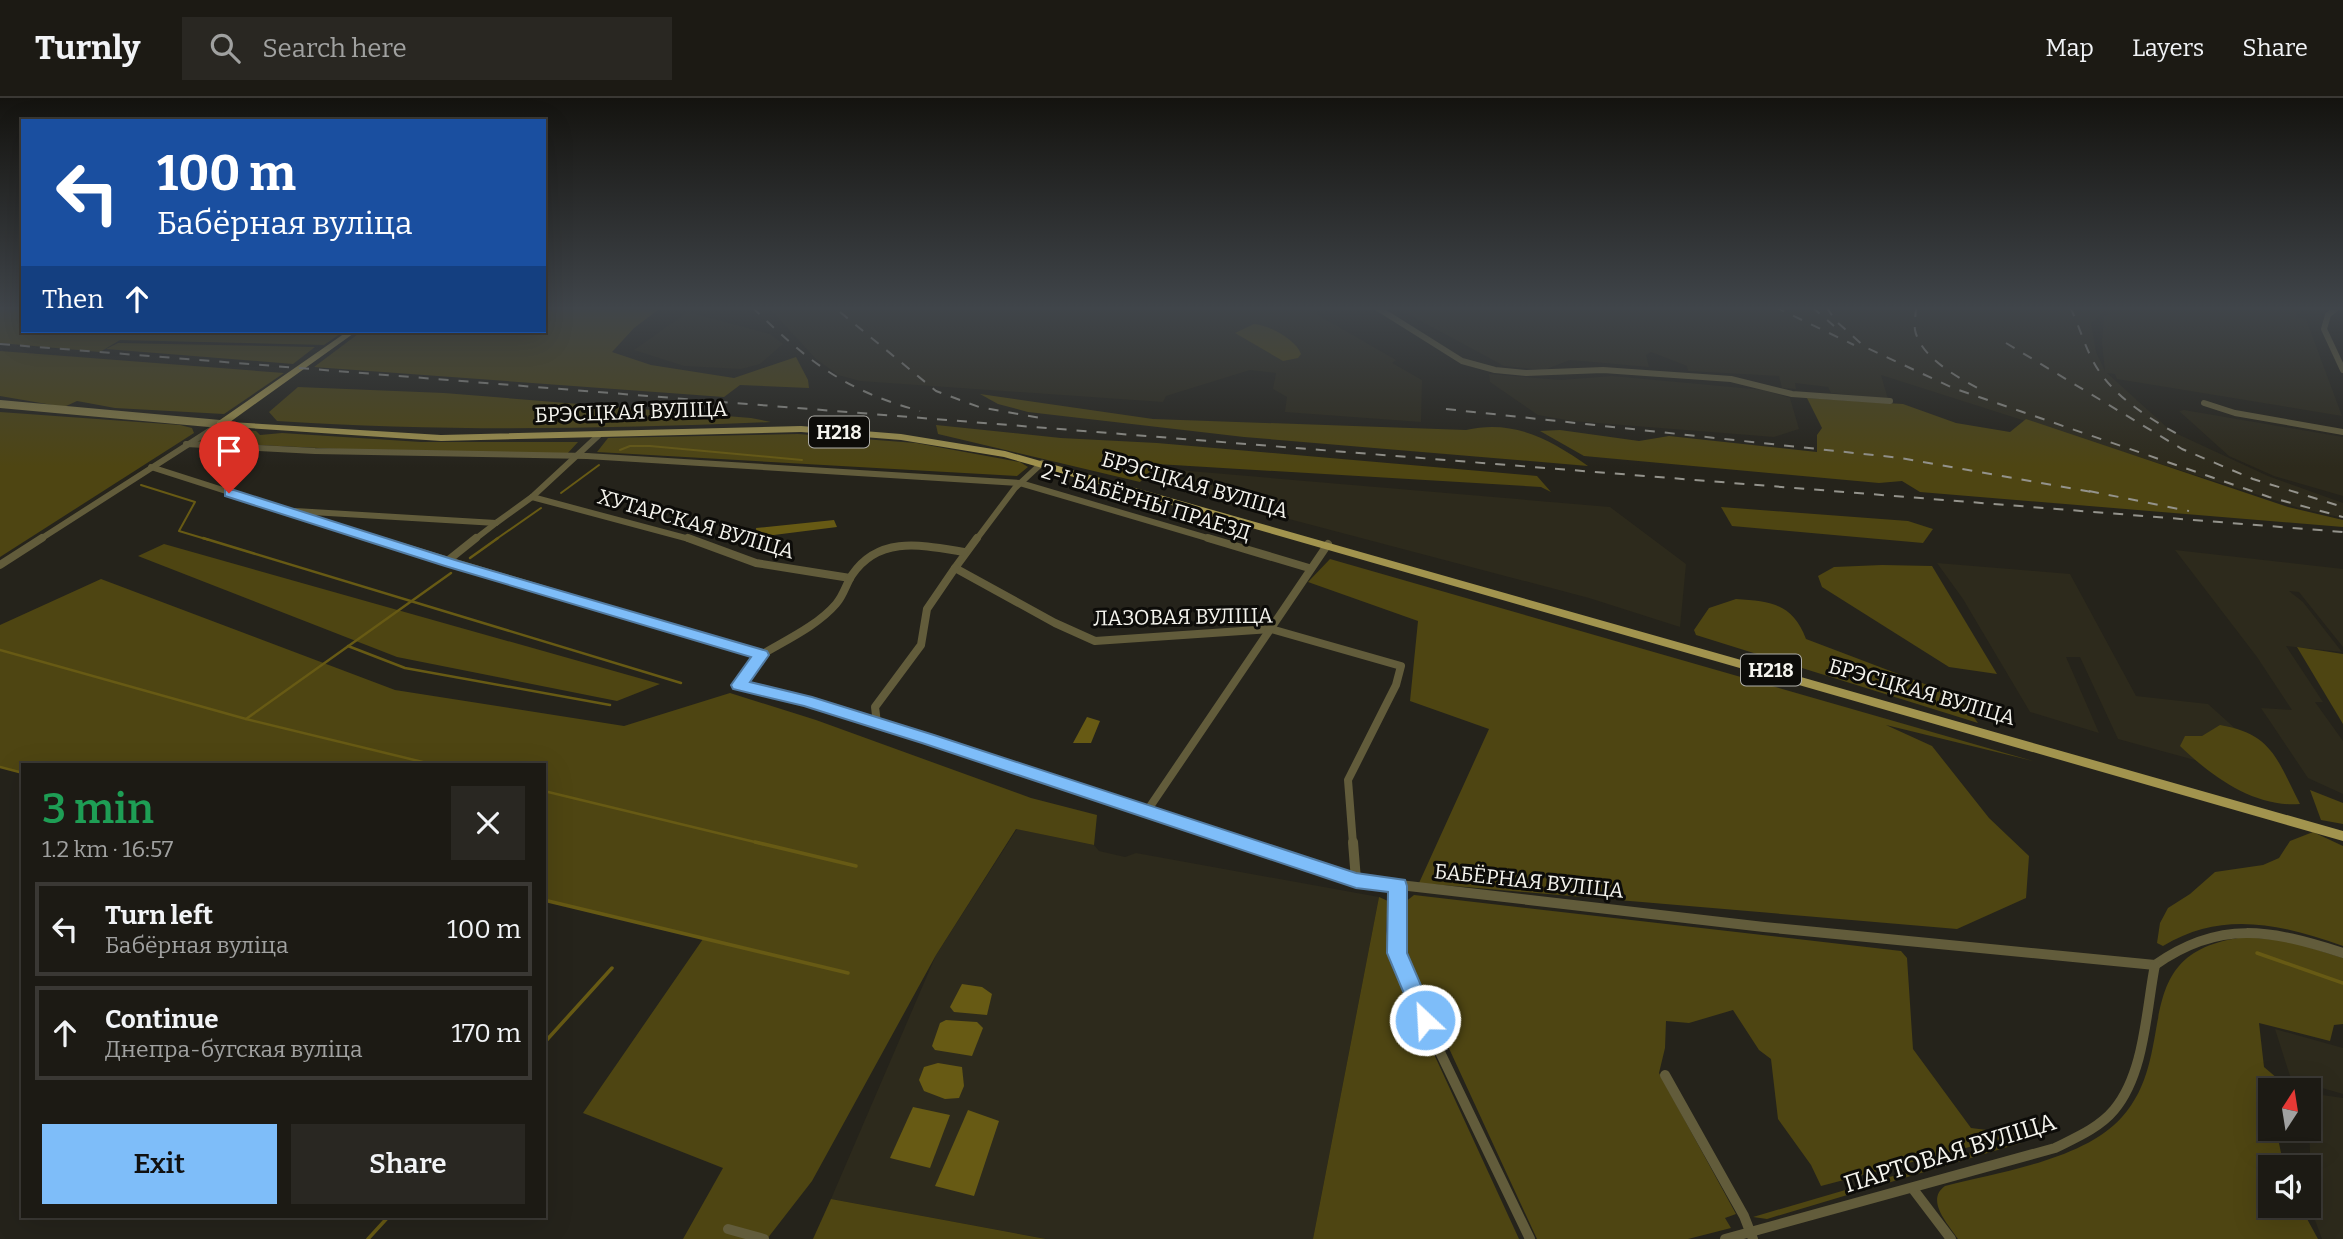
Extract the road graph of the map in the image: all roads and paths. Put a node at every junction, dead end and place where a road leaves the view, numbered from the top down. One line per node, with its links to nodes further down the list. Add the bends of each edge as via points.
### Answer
1 (311, 360): 6 (main road)
2 (1461, 360): 3 (street, via 1526,373 1603,370 1731,379 1792,394)
3 (1890, 401)
4 (2204, 403): 7 (street, via 2235,414)
5 (0, 404): 6 (main road, БРЭСЦКАЯ ВУЛІЦА / Н218)
6 (220, 424): 8 (main road, БРЭСЦКАЯ ВУЛІЦА / Н218, via 430,438); 9 (street)
7 (2343, 432)
8 (599, 435): 10 (street); 11 (main road, БРЭСЦКАЯ ВУЛІЦА / Н218, via 800,429 913,439)
9 (187, 444): 10 (street); 12 (street)
10 (576, 456): 13 (street); 14 (street)
11 (1042, 463): 13 (street); 17 (main road, БРЭСЦКАЯ ВУЛІЦА / Н218)
12 (151, 467): 15 (street); 20 (street)
13 (1020, 482): 18 (street, 2-І БАБЁРНЫ ПРАЕЗД); 22 (street, 2-І БАБЁРНЫ ПРАЕЗД)
14 (533, 497): 16 (street); 23 (street, ХУТАРСКАЯ ВУЛІЦА, via 679,535 755,563)
15 (282, 510): 16 (street); 19 (street)
16 (496, 523): 19 (street)
17 (1328, 544): 22 (street); 28 (main road, БРЭСЦКАЯ ВУЛІЦА / Н218)
18 (964, 552): 21 (street); 23 (street, via 902,542 881,548)
19 (446, 562): 25 (street)
20 (0, 565)
21 (955, 568): 24 (street, ЛАЗОВАЯ ВУЛІЦА, via 1055,624 1095,640); 26 (street, via 927,609 921,645 877,705)
22 (1309, 568): 24 (street)
23 (850, 578): 25 (street, via 846,592 832,609)
24 (1271, 629): 27 (street); 29 (street, ЛАЗОВАЯ ВУЛІЦА, via 1401,666 1348,780)
25 (761, 655): 26 (street, БАБЁРНАЯ ВУЛІЦА, via 739,685)
26 (877, 723): 27 (street, БАБЁРНАЯ ВУЛІЦА)
27 (1147, 811): 29 (street, БАБЁРНАЯ ВУЛІЦА)
28 (2343, 836)
29 (1356, 880): 30 (street, БАБЁРНАЯ ВУЛІЦА)
30 (1398, 886): 32 (street, БАБЁРНАЯ ВУЛІЦА); 38 (street, via 1397,953 1413,996)
31 (2343, 953): 32 (street, via 2277,934 2240,931 2208,936 2174,949)
32 (2155, 965): 34 (street, ПАРТОВАЯ ВУЛІЦА, via 2128,1089 2114,1110 2091,1129 2055,1148)
33 (1665, 1075): 36 (street)
34 (1913, 1189): 36 (street, ПАРТОВАЯ ВУЛІЦА); 40 (street)
35 (728, 1229): 37 (street)
36 (1751, 1236): 39 (street, ПАРТОВАЯ ВУЛІЦА)
37 (764, 1239)
38 (1530, 1239)
39 (1725, 1239)
40 (1951, 1239)

